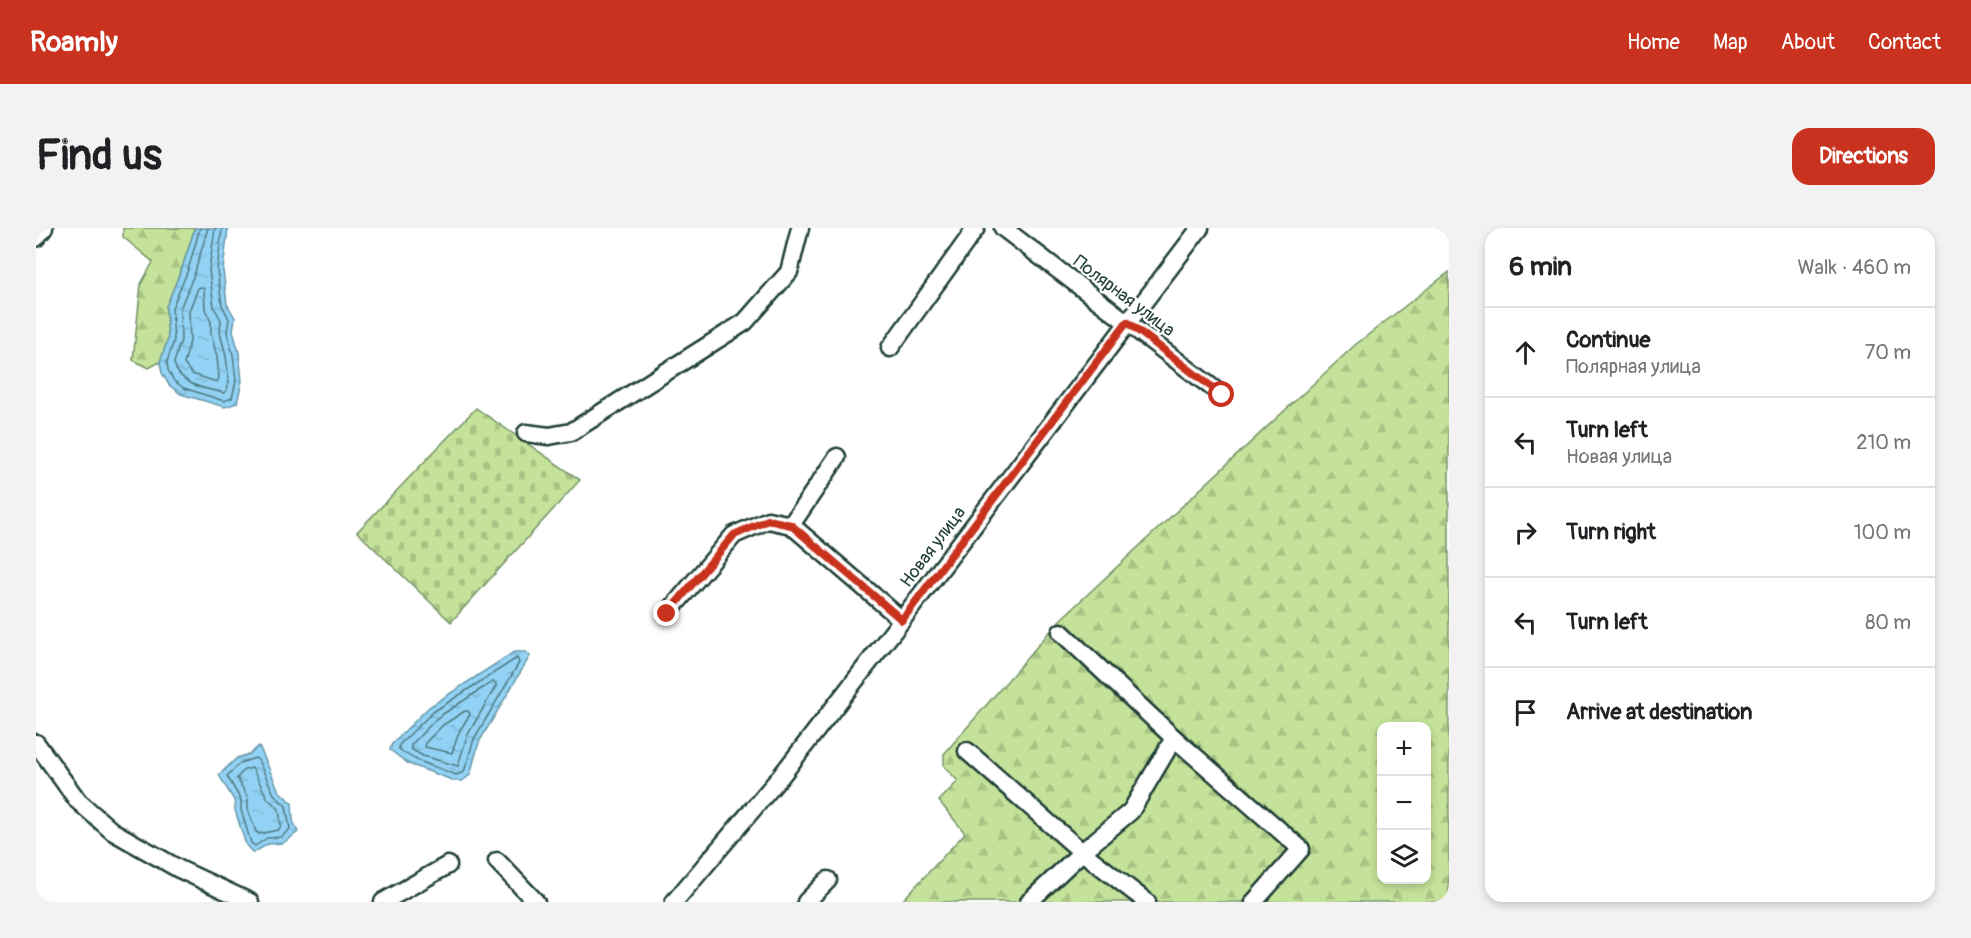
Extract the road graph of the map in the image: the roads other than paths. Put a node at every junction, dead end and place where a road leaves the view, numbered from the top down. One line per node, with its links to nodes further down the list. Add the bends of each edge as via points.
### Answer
1 (44, 228): 6 (street)
2 (800, 228): 10 (street, via 789,272 745,322 572,432 549,436)
3 (976, 228): 8 (street)
4 (1003, 228): 7 (street, Полярная улица)
5 (1200, 228): 7 (street, Новая улица)
6 (36, 238)
7 (1127, 322): 9 (street, Полярная улица); 14 (street, Новая улица)
8 (890, 348)
9 (1222, 395)
10 (526, 432)
11 (837, 457): 12 (street)
12 (791, 525): 13 (street, via 768,520 734,535); 14 (street)
13 (667, 614)
14 (902, 620): 26 (street, Новая улица, via 781,776)
15 (1061, 632): 16 (street)
16 (1174, 738): 19 (street, via 1131,811); 30 (street, via 1301,849)
17 (36, 742): 23 (street, via 78,801 112,831 179,869)
18 (967, 751): 19 (street)
19 (1082, 852): 28 (street); 29 (street)
20 (497, 861): 25 (street)
21 (448, 865): 24 (street)
22 (828, 880): 27 (street)
23 (250, 902)
24 (383, 902)
25 (536, 902)
26 (674, 902)
27 (806, 902)
28 (1029, 902)
29 (1147, 902)
30 (1254, 902)

